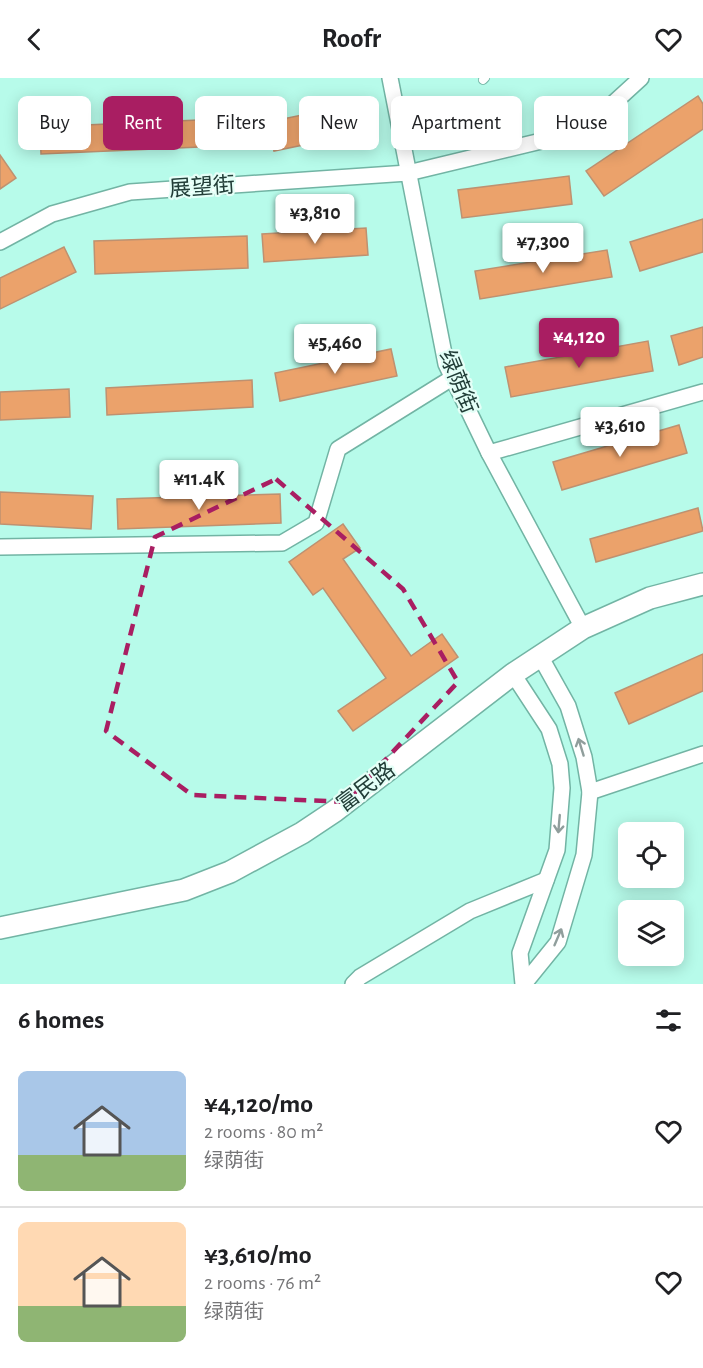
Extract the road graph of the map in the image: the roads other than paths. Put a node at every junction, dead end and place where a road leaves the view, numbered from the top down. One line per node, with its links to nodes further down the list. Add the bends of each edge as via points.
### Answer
1 (390, 78): 3 (street, 绿荫街)
2 (640, 78): 3 (street, 展望街, via 583,130)
3 (408, 173): 4 (street, 展望街, via 130,192 52,214); 5 (street, 绿荫街)
4 (0, 242)
5 (452, 378): 7 (street, 绿荫街); 8 (street, via 338,449 316,523 282,543)
6 (703, 392): 7 (street)
7 (489, 453): 10 (street, 绿荫街)
8 (0, 547)
9 (703, 584): 10 (street, 富民路, via 650,598)
10 (583, 628): 11 (street, 富民路)
11 (540, 656): 12 (street, 富民路); 14 (street, one-way to 11, via 568,706)
12 (513, 674): 15 (street, one-way to 15, via 549,729 561,764 557,850); 16 (street, 富民路, via 335,811 230,872 184,890)
13 (703, 754): 14 (street)
14 (590, 792): 18 (street, one-way to 14, via 558,942 584,855)
15 (546, 880): 17 (street, via 470,911); 18 (street, via 520,953)
16 (0, 928)
17 (353, 984)
18 (524, 984)

